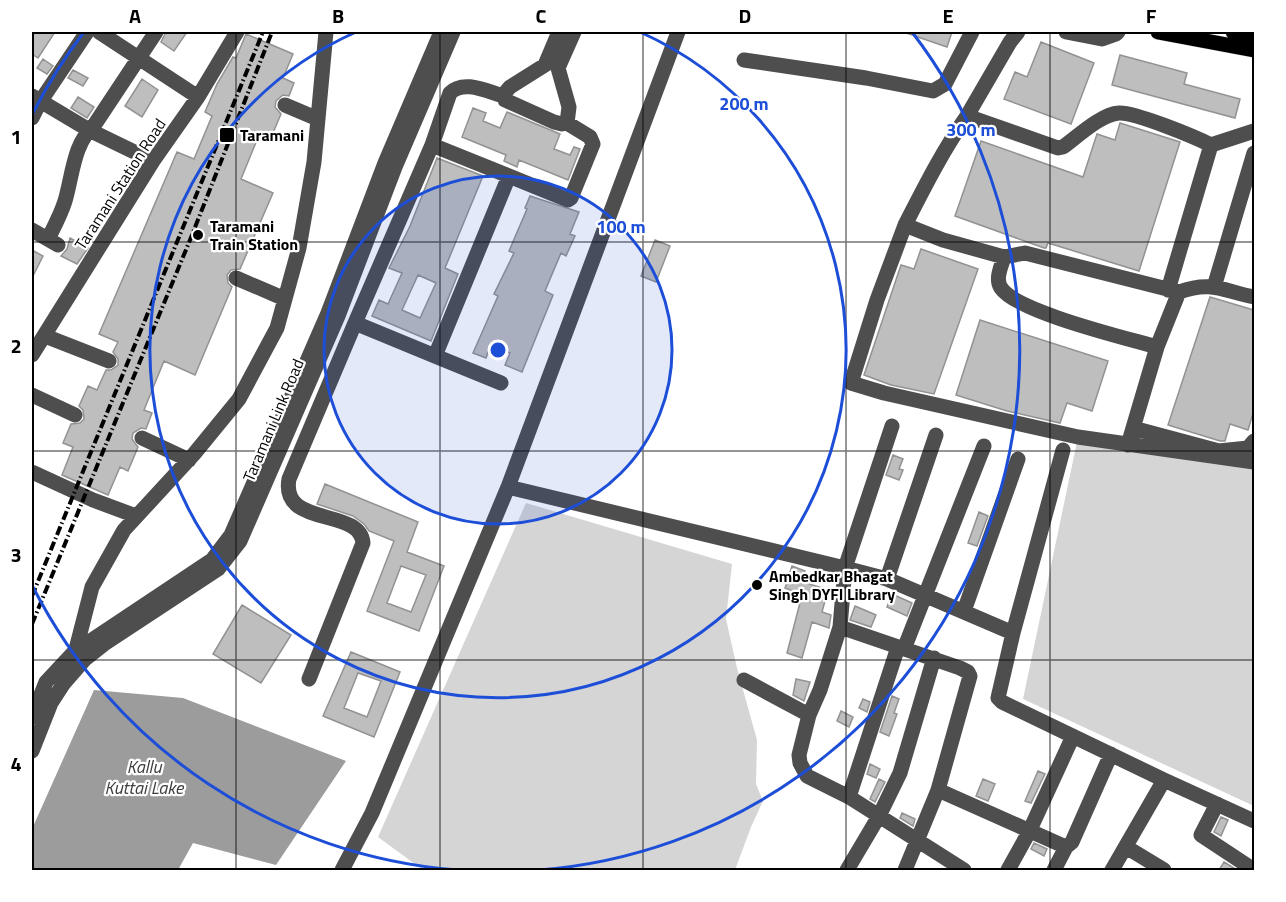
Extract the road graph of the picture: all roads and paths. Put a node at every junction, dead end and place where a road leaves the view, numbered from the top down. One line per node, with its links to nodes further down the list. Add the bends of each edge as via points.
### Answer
1 (87, 32): 22 (street)
2 (99, 32): 18 (street)
3 (156, 32): 18 (street)
4 (237, 32): 21 (street, Taramani Station Road)
5 (326, 32): 26 (street)
6 (441, 32): 73 (street, Taramani Link Road, via 385,163 328,313 231,535 212,560)
7 (453, 32): 73 (street, Taramani Link Road, via 395,166 338,316 240,541 218,569)
8 (559, 32): 20 (street, via 545,65 510,87)
9 (574, 32): 27 (street, via 558,69 569,107)
10 (678, 32): 64 (street)
11 (972, 32): 19 (street, via 945,84 933,91)
12 (1018, 32): 24 (street)
13 (1066, 32): 14 (street, via 1102,39)
14 (1118, 32)
15 (1158, 32): 17 (main road)
16 (1233, 32): 17 (main road)
17 (1252, 48)
18 (137, 58): 21 (street); 28 (street)
19 (744, 60)
20 (504, 96): 27 (street, via 505,100 554,122); 30 (street, via 468,86 455,88)
21 (198, 97): 33 (street, Taramani Station Road)
22 (36, 99): 25 (street); 28 (street)
23 (285, 105): 26 (street)
24 (967, 116): 31 (street, via 1058,148 1118,113 1189,134); 35 (street)
25 (32, 118)
26 (318, 118): 42 (street, via 299,248)
27 (567, 123): 34 (street, via 590,137 593,144 570,200)
28 (89, 130): 33 (street); 36 (street, via 78,150 53,242)
29 (1254, 131): 31 (street)
30 (432, 145): 34 (street); 43 (street)
31 (1211, 145): 40 (street)
32 (1254, 153): 39 (street)
33 (153, 161): 44 (street, Taramani Station Road)
34 (509, 177): 47 (street)
35 (905, 225): 37 (street); 57 (street, via 851,383 1055,432)
36 (32, 230)
37 (1004, 257): 40 (street, via 1025,253); 45 (street, via 998,275 1000,288 1013,298 1036,311)
38 (236, 278): 42 (street)
39 (1214, 286): 40 (street); 41 (street)
40 (1174, 291): 45 (street)
41 (1254, 297)
42 (285, 299): 61 (street, via 277,328 239,399)
43 (355, 323): 47 (street); 75 (street, via 287,491 294,504 354,528 363,537)
44 (45, 336): 46 (street, Taramani Station Road); 48 (street)
45 (1157, 347): 53 (street)
46 (32, 355)
47 (435, 357): 49 (street)
48 (109, 361)
49 (501, 383)
50 (32, 395): 51 (street)
51 (75, 415)
52 (892, 426): 66 (street)
53 (1133, 428): 56 (street, via 1219,451 1248,448); 57 (street)
54 (936, 435): 67 (street)
55 (142, 438): 61 (street)
56 (1254, 441)
57 (1128, 445): 62 (street)
58 (984, 446): 68 (street)
59 (1063, 450): 71 (street)
60 (1018, 459): 69 (street)
61 (189, 460): 65 (street)
62 (1254, 462)
63 (32, 472): 65 (street)
64 (508, 487): 66 (street); 92 (street, via 372,813)
65 (136, 516): 73 (street, via 92,587)
66 (845, 568): 67 (street); 70 (street)
67 (887, 579): 68 (street)
68 (924, 595): 69 (street); 72 (street)
69 (963, 611): 71 (street)
70 (840, 627): 72 (street); 77 (street)
71 (1013, 633): 79 (street, via 998,698)
72 (901, 648): 74 (street); 84 (street)
73 (80, 656): 78 (street, Taramani Link Road, via 46,682); 80 (street, Taramani Link Road, via 51,703)
74 (934, 658): 83 (street, via 970,676); 86 (street, via 900,773)
75 (309, 679)
76 (744, 680): 77 (street)
77 (809, 715): 84 (street, via 799,755 803,770 807,776)
78 (32, 717)
79 (1073, 736): 81 (street); 88 (street)
80 (32, 751)
81 (1111, 754): 82 (street); 90 (street, via 1072,842)
82 (1164, 780): 85 (street); 91 (street)
83 (938, 790): 88 (street); 89 (street)
84 (849, 797): 86 (street)
85 (1217, 804): 87 (street); 100 (street, via 1201,835)
86 (879, 816): 89 (street); 93 (street)
87 (1254, 821)
88 (1029, 832): 90 (street); 96 (street)
89 (918, 841): 94 (street); 95 (street)
90 (1066, 847): 97 (street)
91 (1126, 847): 98 (street); 99 (street)
92 (342, 870)
93 (847, 870)
94 (905, 870)
95 (964, 870)
96 (1008, 870)
97 (1054, 870)
98 (1112, 870)
99 (1164, 870)
100 (1254, 870)

